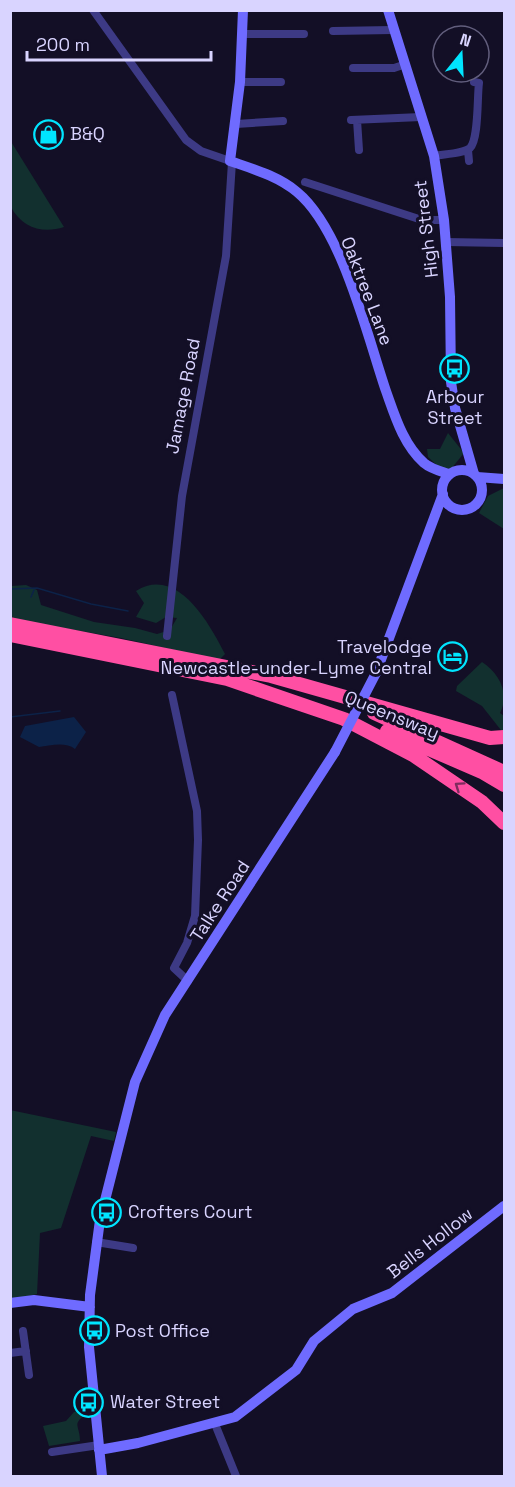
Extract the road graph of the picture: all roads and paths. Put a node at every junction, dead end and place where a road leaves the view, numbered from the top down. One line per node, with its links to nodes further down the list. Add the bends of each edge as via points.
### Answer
1 (93, 10): 20 (street, via 186,140 201,151)
2 (243, 10): 6 (street, Jamage Road)
3 (387, 10): 4 (street, High Street)
4 (392, 30): 5 (street); 8 (street, High Street)
5 (333, 31)
6 (243, 34): 7 (street); 10 (street, Jamage Road)
7 (304, 34)
8 (403, 65): 9 (street); 13 (street, High Street)
9 (353, 69)
10 (240, 82): 11 (street); 15 (street, Jamage Road)
11 (281, 82)
12 (479, 84): 17 (street, via 477,121)
13 (421, 117): 16 (street, via 354,120); 18 (street, High Street)
14 (284, 121): 15 (street)
15 (236, 124): 20 (street, Jamage Road)
16 (359, 150)
17 (468, 150): 18 (street); 19 (street)
18 (434, 156): 22 (street, High Street)
19 (469, 161)
20 (231, 162): 26 (street, Oaktree Lane, via 285,183 319,216 341,259 398,424 413,450); 36 (street, Jamage Road, via 226,256 182,496)
21 (305, 182): 22 (street, via 422,220)
22 (444, 220): 23 (street, High Street)
23 (446, 242): 24 (street); 25 (street, High Street, via 452,382)
24 (504, 243)
25 (467, 449): 27 (street, via 460,465); 28 (street, High Street)
26 (434, 470): 27 (street, Oaktree Lane); 30 (street, Oaktree Lane)
27 (451, 473): 28 (street, via 466,470); 30 (street)
28 (476, 475): 29 (street); 31 (street)
29 (504, 479): 31 (street)
30 (442, 490): 32 (street, via 450,506); 33 (street, Talke Road)
31 (481, 495): 32 (street, via 473,506)
32 (460, 509): 33 (street, via 437,519)
33 (428, 531): 44 (street, Talke Road, bridge, via 376,672 335,752)
34 (10, 624): 37 (highway)
35 (10, 635): 38 (highway)
36 (167, 636)
37 (240, 670): 40 (highway, via 490,738); 41 (highway, Queensway, via 384,717)
38 (227, 679): 42 (highway, Queensway, via 375,726); 43 (highway, one-way to 38, via 455,782 390,741 344,719)
39 (172, 695): 44 (street, via 197,811 195,916 174,968)
40 (504, 737)
41 (504, 772)
42 (504, 785)
43 (504, 823)
44 (188, 981): 46 (street, Talke Road, via 165,1015 138,1074)
45 (504, 1206): 54 (street, Bells Hollow, via 392,1293 353,1309 314,1341 296,1370 235,1418)
46 (96, 1242): 47 (street); 49 (street, Talke Road)
47 (133, 1248)
48 (10, 1303): 49 (street, via 34,1300)
49 (90, 1307): 55 (street, Talke Road, via 89,1347)
50 (23, 1331): 51 (street)
51 (26, 1351): 52 (street); 53 (street)
52 (10, 1353)
53 (29, 1375)
54 (215, 1424): 55 (street, Bells Hollow); 58 (street)
55 (98, 1443): 56 (street); 57 (street, Talke Road)
56 (55, 1450)
57 (102, 1476)
58 (236, 1476)

